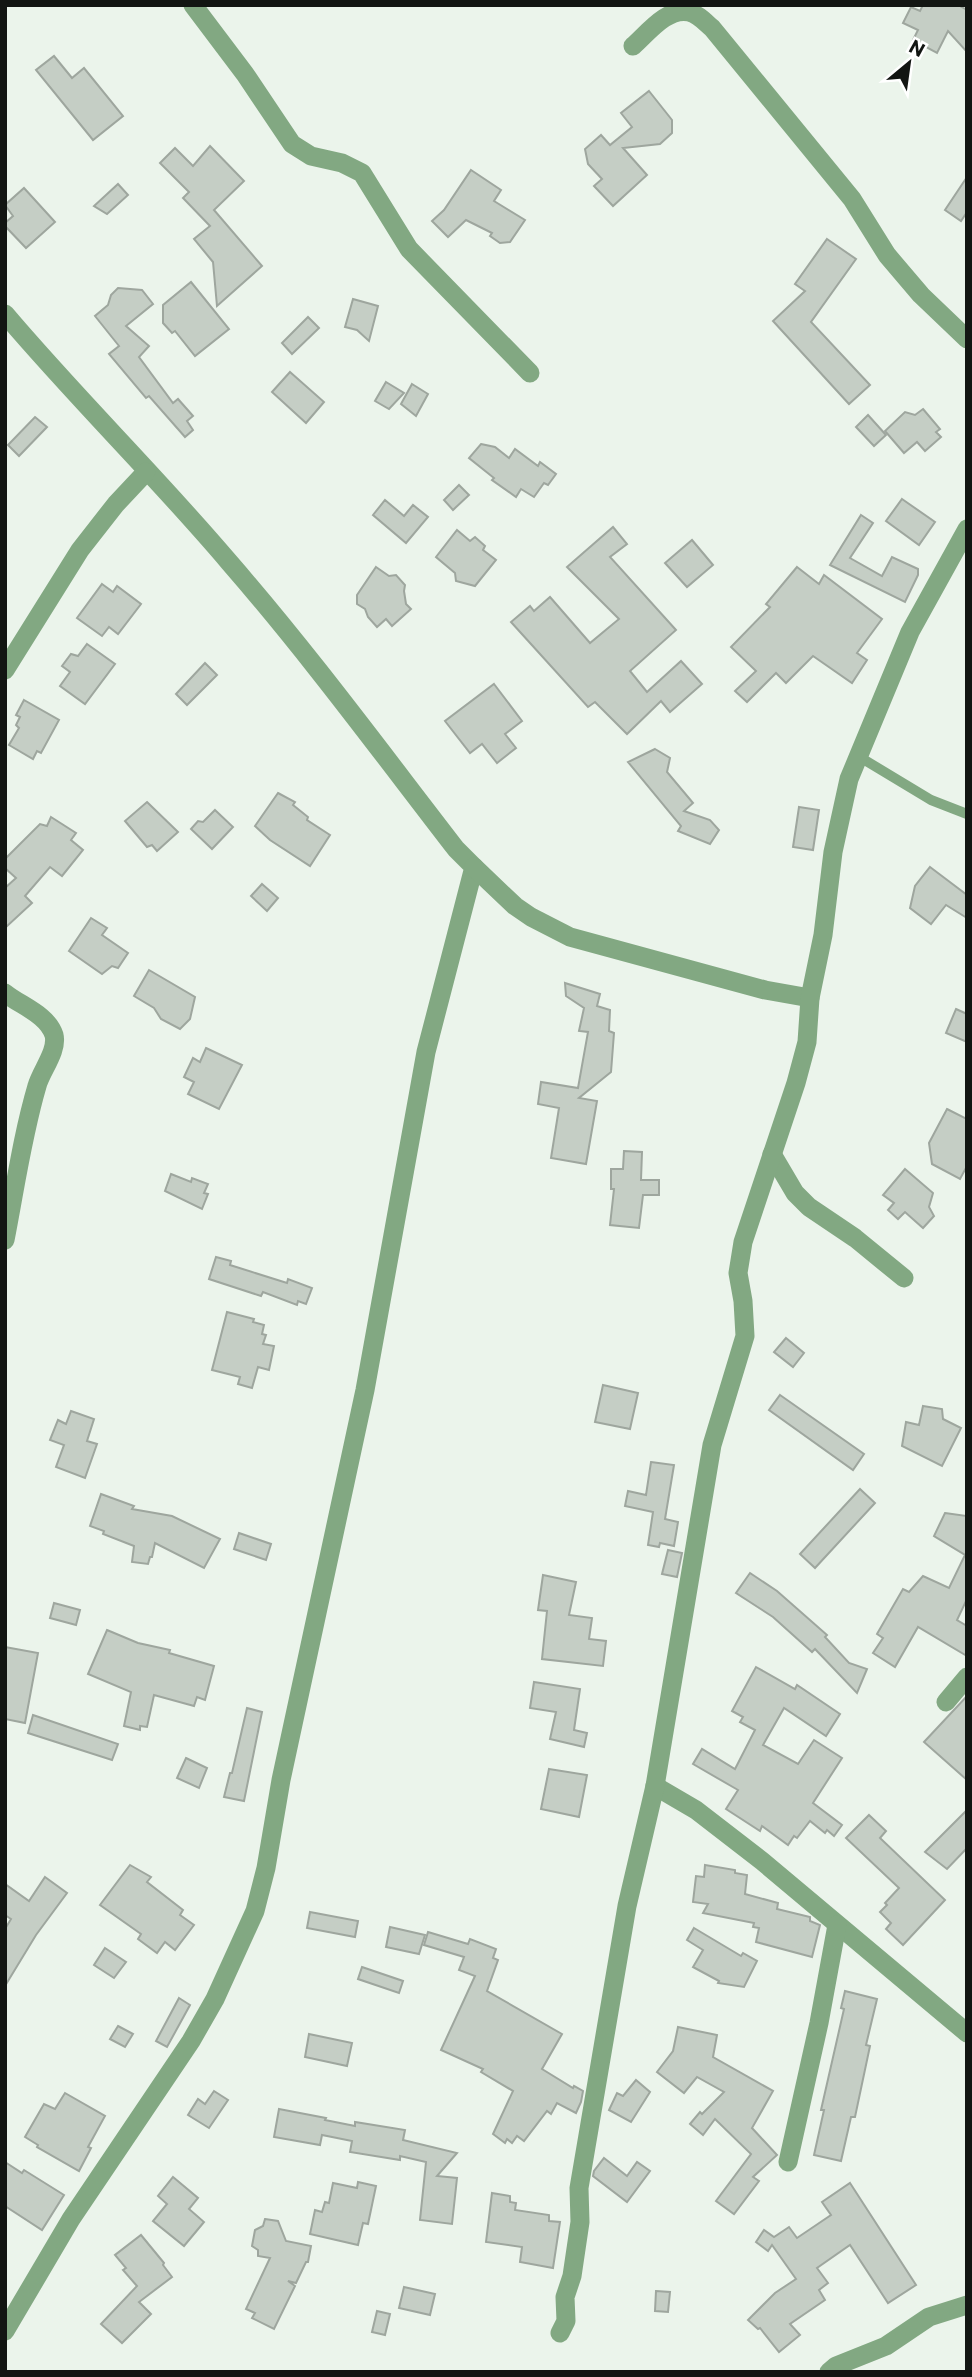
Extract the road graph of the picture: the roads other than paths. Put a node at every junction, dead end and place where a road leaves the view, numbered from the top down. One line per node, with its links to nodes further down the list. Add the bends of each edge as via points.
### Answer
1 (193, 5): 5 (street, via 292,144 311,156 362,173 409,249)
2 (633, 46): 4 (street, via 661,20 685,11 712,28 852,199 887,255)
3 (5, 314): 6 (street)
4 (967, 339)
5 (530, 373)
6 (146, 472): 8 (street, via 80,550); 11 (street, via 292,636)
7 (967, 529): 9 (street, via 910,632)
8 (5, 670)
9 (858, 756): 10 (lane, via 930,800); 13 (street, via 833,852)
10 (967, 814)
11 (474, 867): 13 (street, via 515,906 570,937); 24 (street, via 426,1052 365,1390 255,1911 191,2041 71,2219)
12 (5, 993): 15 (street, via 46,1021 55,1044 28,1115)
13 (810, 998): 14 (street, via 801,1067)
14 (772, 1154): 16 (street, via 809,1207); 19 (street, via 743,1242 738,1272 745,1336 712,1445)
15 (5, 1240)
16 (904, 1278)
17 (967, 1677): 18 (street)
18 (946, 1702)
19 (655, 1786): 20 (street, via 696,1810); 25 (street, via 627,1906 579,2188 580,2222 565,2297 566,2321)
20 (837, 1925): 21 (street); 22 (street)
21 (967, 2033)
22 (788, 2162)
23 (967, 2305): 26 (street, via 929,2317 886,2346)
24 (5, 2331)
25 (560, 2333)
26 (829, 2372)

